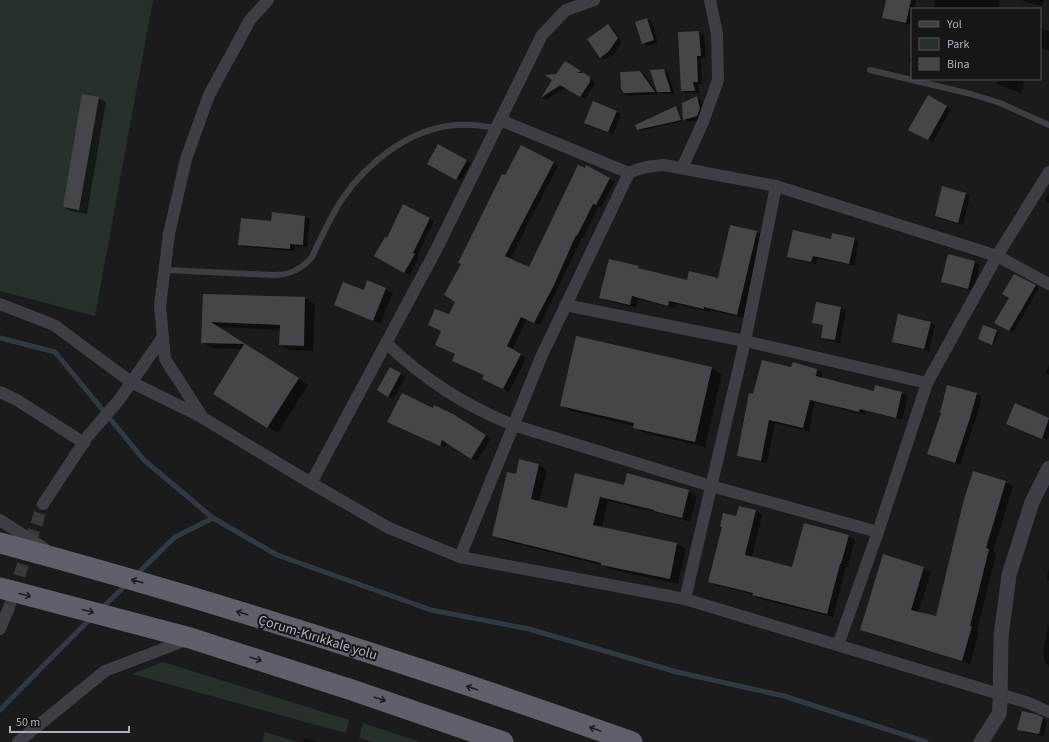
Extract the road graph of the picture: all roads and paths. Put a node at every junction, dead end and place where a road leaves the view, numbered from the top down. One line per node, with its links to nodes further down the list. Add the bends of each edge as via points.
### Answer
1 (268, 0): 14 (street, via 250,20 210,95 186,159 169,234)
2 (594, 0): 7 (street, via 566,10 542,35)
3 (710, 0): 9 (street, via 717,34 718,80 703,122)
4 (870, 70): 5 (lane)
5 (911, 80)
6 (912, 80): 8 (lane, via 1000,103)
7 (498, 124): 11 (street); 14 (lane, via 462,124 433,129 419,134 386,154 355,181 342,199 312,257 295,271 273,275); 20 (street, via 436,250)
8 (1049, 125)
9 (682, 168): 11 (street, via 650,166); 12 (street)
10 (1049, 172): 13 (street)
11 (629, 173): 17 (street)
12 (776, 186): 13 (street); 19 (street)
13 (997, 256): 15 (street); 22 (street)
14 (165, 270): 18 (street, via 160,306)
15 (1049, 284)
16 (0, 304): 21 (street, via 54,325)
17 (565, 305): 19 (street); 25 (street)
18 (163, 337): 21 (street); 24 (street, via 165,359)
19 (745, 341): 22 (street); 29 (street)
20 (386, 343): 25 (street, via 424,377 445,391 484,413); 28 (street)
21 (131, 382): 24 (street); 26 (street)
22 (927, 383): 32 (street)
23 (0, 392): 26 (street)
24 (203, 418): 28 (street)
25 (513, 425): 29 (street); 34 (street)
26 (86, 440): 30 (street)
27 (1049, 468): 42 (street, via 1032,502 1009,575 1001,637)
28 (311, 483): 34 (street, via 390,528)
29 (711, 486): 32 (street); 37 (street)
30 (43, 504)
31 (0, 520): 35 (street)
32 (878, 532): 41 (street)
33 (0, 543): 35 (highway, Çorum-Kırıkkale yolu)
34 (460, 557): 37 (street)
35 (62, 560): 46 (highway, Çorum-Kırıkkale yolu, one-way to 35, via 391,660)
36 (0, 588): 40 (highway, one-way to 40)
37 (685, 599): 41 (street)
38 (8, 610): 39 (street)
39 (0, 629)
40 (190, 638): 44 (street, via 104,671); 45 (highway, one-way to 45)
41 (838, 645): 42 (street)
42 (1000, 695): 43 (street); 47 (street, via 999,714)
43 (1049, 712)
44 (18, 742)
45 (503, 742)
46 (632, 742)
47 (982, 742)

